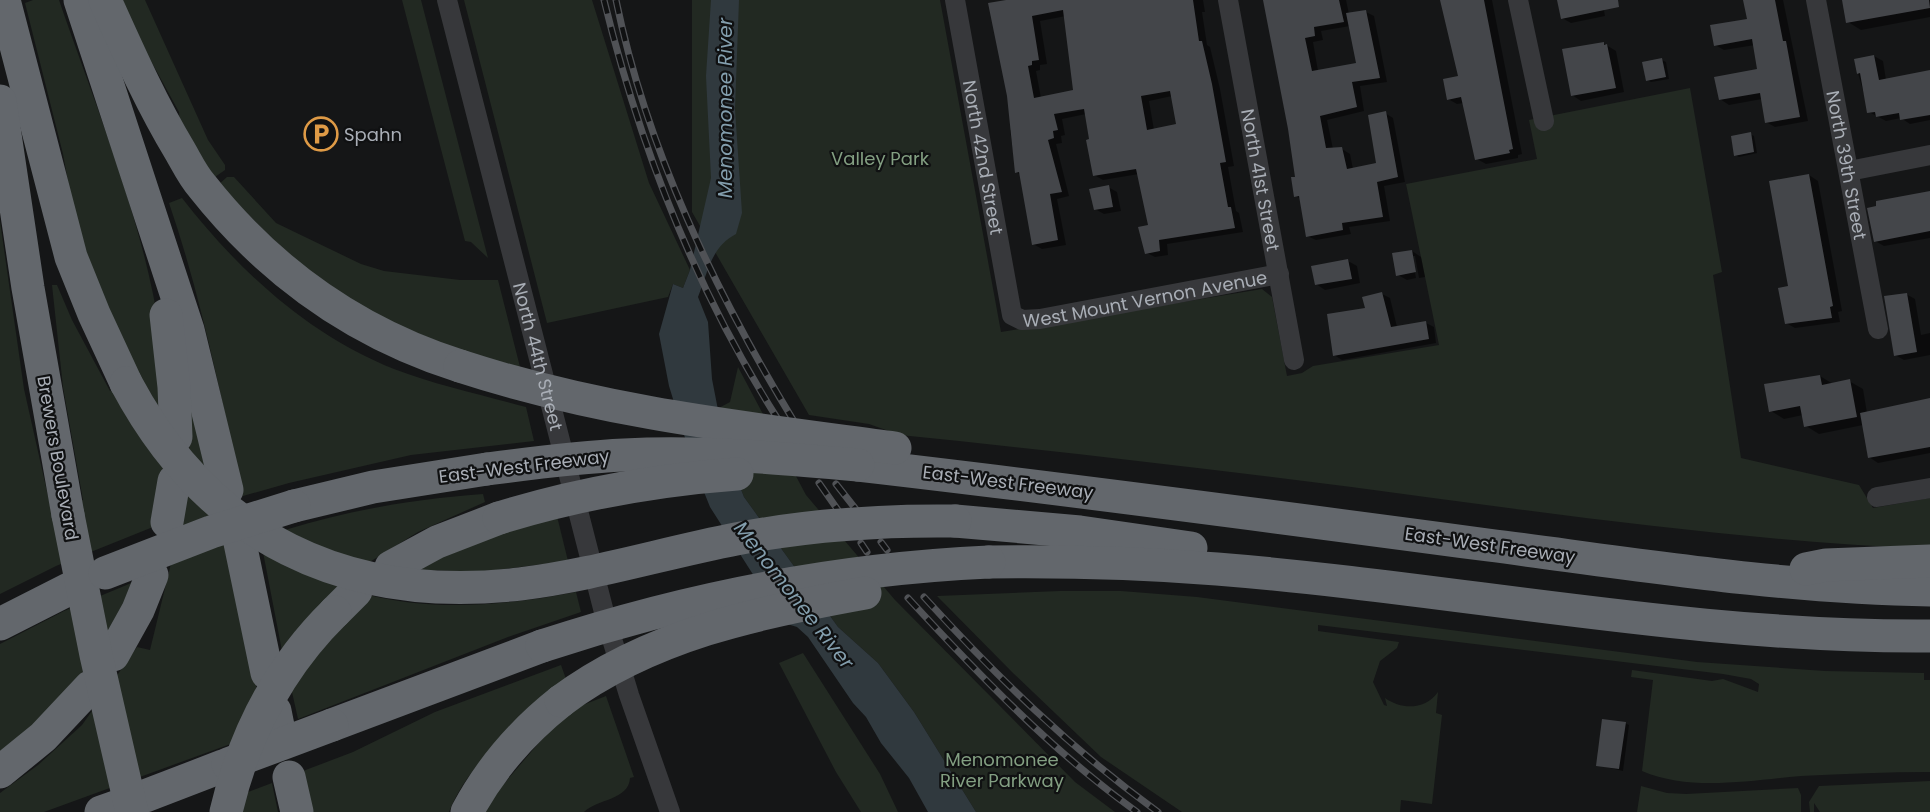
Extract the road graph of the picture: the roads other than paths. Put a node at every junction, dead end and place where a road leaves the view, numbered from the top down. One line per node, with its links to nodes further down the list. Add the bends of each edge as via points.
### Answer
1 (4, 0): 31 (highway, bridge, via 82,288 126,383 156,434 213,498 270,538 313,560 352,574 429,588 519,584 778,532 864,523 955,521 1080,532 1206,550)
2 (81, 0): 13 (highway)
3 (105, 0): 19 (highway, bridge, via 161,120 201,185 265,255 350,319 401,345 527,387 631,411)
4 (447, 0): 46 (street, North 44th Street, via 605,616)
5 (955, 0): 15 (street, North 42nd Street)
6 (1227, 0): 14 (street, North 41st Street)
7 (1518, 0): 10 (street)
8 (1816, 0): 12 (street, North 39th Street)
9 (0, 101): 42 (highway, Brewers Boulevard, bridge, via 28,288)
10 (1544, 121)
11 (1930, 155): 12 (street)
12 (1849, 171): 16 (street, North 39th Street)
13 (164, 263): 18 (highway, via 162,288); 23 (highway, via 188,330)
14 (1279, 274): 15 (street, West Mount Vernon Avenue, via 1040,319 1022,320); 17 (street, North 41st Street)
15 (1012, 315)
16 (1878, 330)
17 (1294, 360)
18 (176, 437)
19 (904, 459): 20 (highway, East-West Freeway); 32 (highway, East-West Freeway, via 1160,480 1373,530)
20 (858, 465): 29 (highway, bridge, via 712,476 566,499 499,518 437,542); 35 (highway, East-West Freeway, bridge, via 668,454 579,458 373,487 211,532 90,580)
21 (174, 481): 25 (highway)
22 (1930, 488): 24 (street)
23 (227, 490)
24 (1878, 497)
25 (167, 522)
26 (240, 543): 38 (highway)
27 (1930, 561): 32 (highway, via 1826,565)
28 (989, 562): 31 (highway, via 1096,562); 42 (highway, bridge, via 887,569 747,590 658,610 542,646); 45 (highway, bridge, via 885,589 774,611 638,654 561,700 537,721 507,754)
29 (391, 567)
30 (152, 575): 37 (highway)
31 (1275, 576): 36 (highway, via 1691,625 1795,633)
32 (1750, 579): 33 (highway, East-West Freeway)
33 (1930, 590)
34 (346, 602): 43 (highway, bridge, via 296,655 265,704 241,756)
35 (0, 624)
36 (1930, 636)
37 (113, 654)
38 (267, 673)
39 (90, 687): 40 (highway, via 43,737)
40 (0, 772)
41 (289, 777): 44 (highway)
42 (124, 806)
43 (226, 812)
44 (297, 812)
45 (467, 812)
46 (670, 812)

